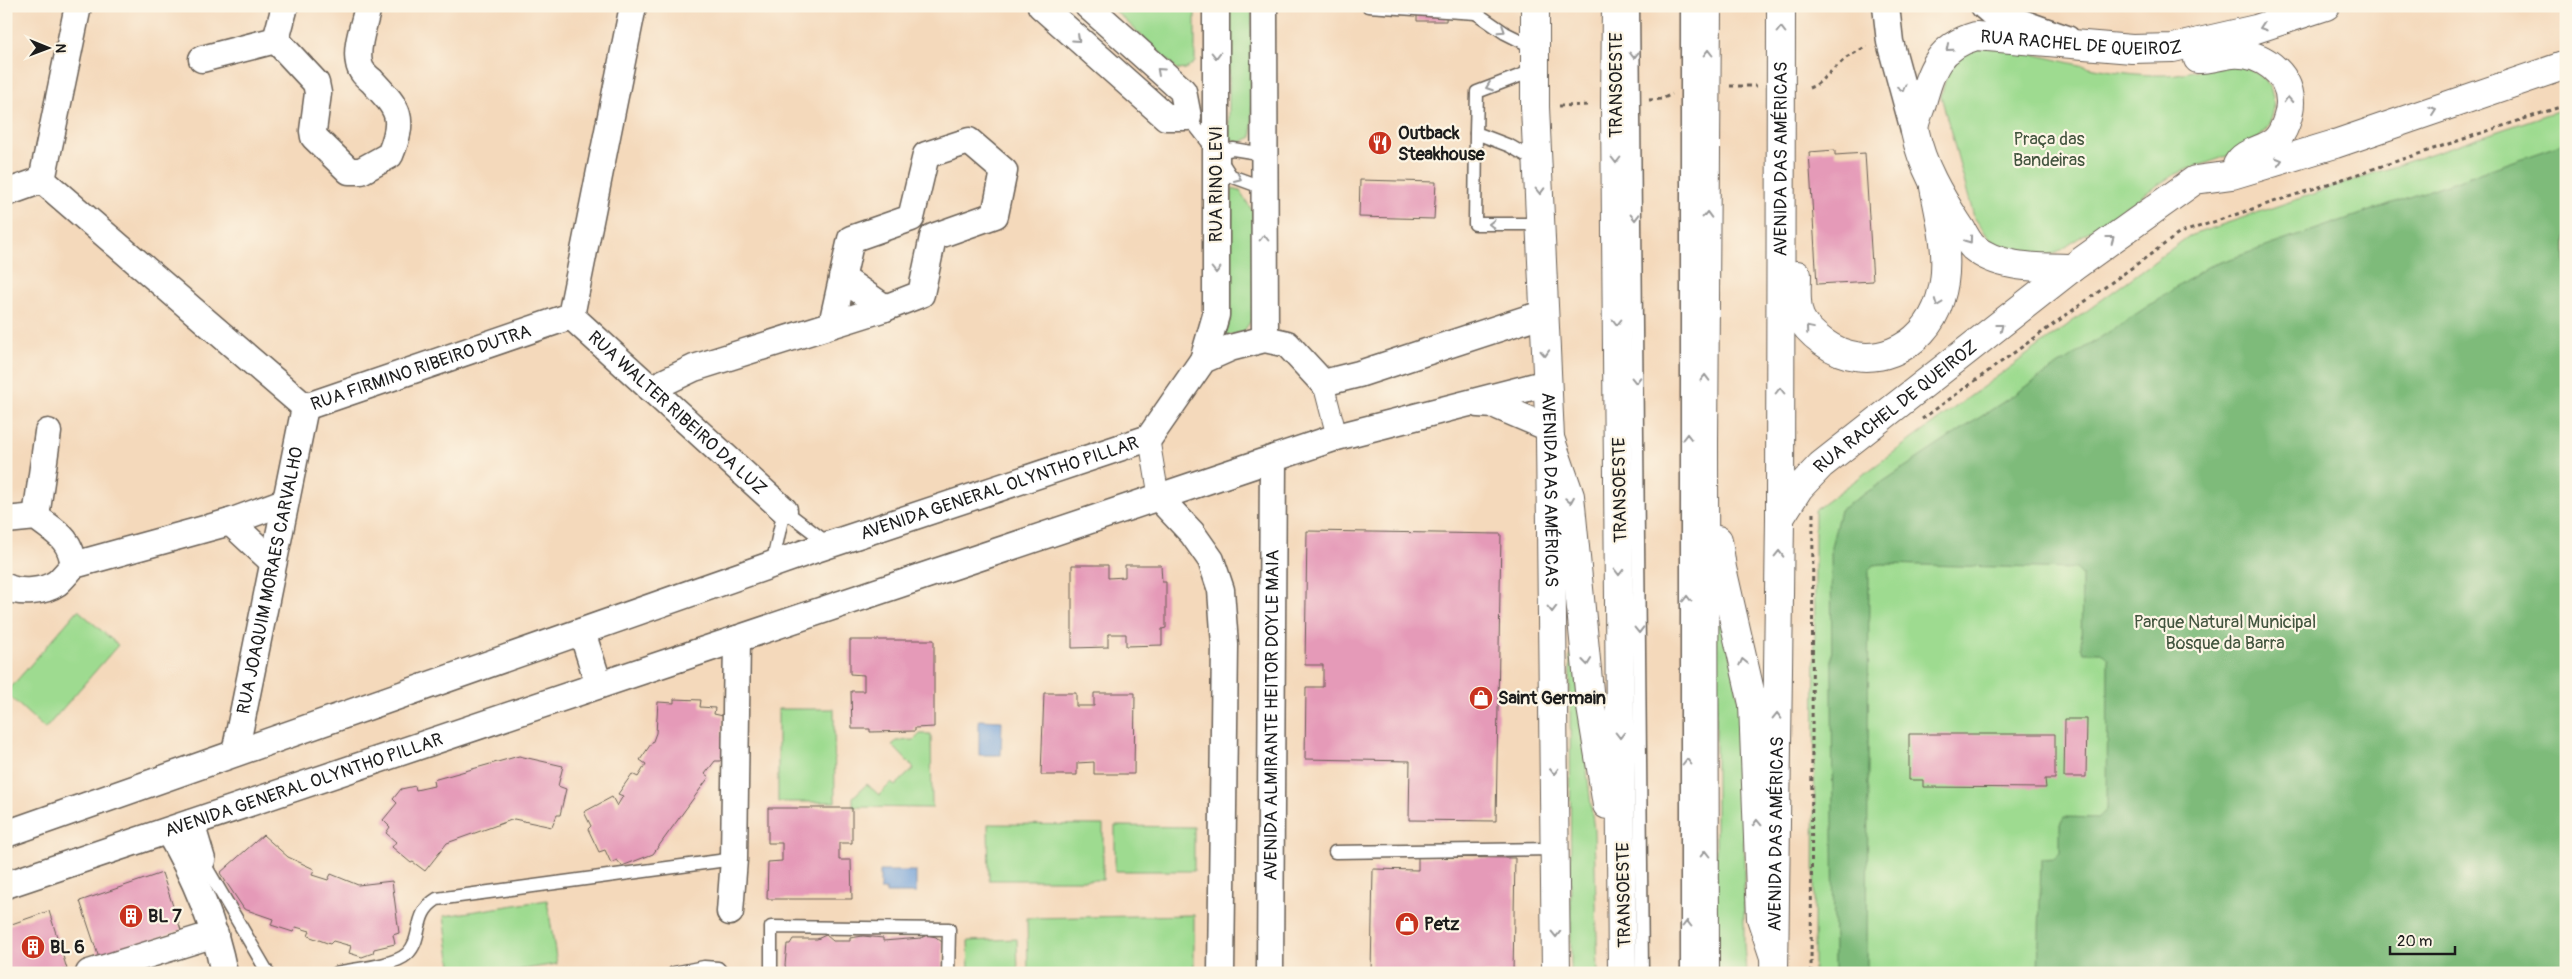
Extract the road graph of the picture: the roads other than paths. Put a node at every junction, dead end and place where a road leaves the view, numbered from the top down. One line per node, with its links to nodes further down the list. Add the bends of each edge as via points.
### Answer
1 (78, 6): 33 (street)
2 (285, 6): 20 (street)
3 (368, 6): 20 (street, via 358,54 359,64 395,106 398,121 390,155 361,171 349,171 314,137 316,83)
4 (633, 6): 43 (street)
5 (1041, 6): 26 (street, one-way to 26, via 1166,117)
6 (1088, 6): 26 (street, one-way to 6, via 1183,91)
7 (1216, 6): 29 (street, RUA RINO LEVI, one-way to 29)
8 (1264, 6): 30 (street)
9 (1368, 6): 19 (lane)
10 (1535, 6): 24 (main road, AVENIDA DAS AMÉRICAS)
11 (1616, 6): 98 (main road, one-way to 98)
12 (1633, 6): 99 (lane, TRANSOESTE, one-way to 99)
13 (1687, 6): 100 (lane, one-way to 13)
14 (1708, 6): 58 (main road, one-way to 14)
15 (1782, 6): 38 (main road, AVENIDA DAS AMÉRICAS, one-way to 15)
16 (1886, 6): 27 (street, one-way to 27, via 1890,42)
17 (1984, 6): 21 (street, via 1992,12)
18 (2326, 6): 22 (main road, RUA RACHEL DE QUEIROZ, one-way to 22, via 2256,30)
19 (1476, 9): 24 (lane, one-way to 24)
20 (276, 40): 23 (street)
21 (2084, 45): 22 (main road, RUA RACHEL DE QUEIROZ, via 2132,50); 27 (main road, RUA RACHEL DE QUEIROZ, one-way to 27, via 1997,36 1960,40 1939,58 1933,69)
22 (2173, 48): 32 (main road, one-way to 22, via 2240,159 2276,140 2287,120 2290,101 2286,84 2277,69 2263,60 2233,54 2200,60)
23 (202, 59)
24 (1535, 59): 28 (lane, one-way to 28, via 1477,92); 31 (main road, AVENIDA DAS AMÉRICAS)
25 (2566, 65): 32 (main road, RUA RACHEL DE QUEIROZ, one-way to 25)
26 (1188, 117): 29 (lane)
27 (1914, 130): 34 (main road)
28 (1476, 133): 31 (lane, via 1510,146); 37 (lane, one-way to 28, via 1475,224)
29 (1216, 153): 30 (lane, via 1233,149); 35 (lane, one-way to 35, via 1231,176); 46 (street, RUA RINO LEVI, one-way to 46, via 1216,315)
30 (1264, 154): 35 (street)
31 (1539, 163): 37 (main road, AVENIDA DAS AMÉRICAS, one-way to 37)
32 (2232, 176): 39 (main road, RUA RACHEL DE QUEIROZ, one-way to 32, via 2195,180)
33 (42, 180): 36 (street); 52 (street, RUA FIRMINO RIBEIRO DUTRA)
34 (1934, 186): 38 (main road, one-way to 38, via 1943,236 1945,272 1940,299 1922,334 1906,346 1877,358 1860,358 1830,347 1814,335 1800,317 1796,297 1797,266); 39 (main road, one-way to 39, via 1972,246 1986,255 2024,266)
35 (1264, 188): 45 (street, one-way to 35)
36 (6, 192)
37 (1540, 224): 42 (main road, AVENIDA DAS AMÉRICAS)
38 (1780, 236): 64 (main road, AVENIDA DAS AMÉRICAS, one-way to 38)
39 (2072, 268): 64 (main road, RUA RACHEL DE QUEIROZ, one-way to 39, via 1799,488 1821,465)
40 (842, 278): 41 (street); 41 (street, via 851,239 911,218 926,155 968,142 1004,171 995,214 932,237 921,294); 44 (street)
41 (885, 308): 44 (street)
42 (1542, 314): 48 (street); 49 (main road, AVENIDA DAS AMÉRICAS, one-way to 49)
43 (572, 316): 50 (street, RUA WALTER RIBEIRO DA LUZ); 52 (street, RUA FIRMINO RIBEIRO DUTRA)
44 (832, 324): 47 (street)
45 (1265, 340): 46 (street, via 1230,348); 48 (street, via 1287,344)
46 (1203, 360): 56 (street, AVENIDA GENERAL OLYNTHO PILLAR)
47 (694, 368): 50 (street); 53 (street)
48 (1323, 383): 57 (street)
49 (1547, 383): 51 (street, AVENIDA GENERAL OLYNTHO PILLAR); 55 (main road, AVENIDA DAS AMÉRICAS)
50 (650, 389): 53 (street, RUA WALTER RIBEIRO DA LUZ)
51 (1467, 404): 55 (street, AVENIDA GENERAL OLYNTHO PILLAR, via 1495,405); 57 (street, AVENIDA GENERAL OLYNTHO PILLAR)
52 (305, 407): 61 (street, RUA JOAQUIM MORAES CARVALHO)
53 (683, 416): 62 (street, RUA WALTER RIBEIRO DA LUZ)
54 (48, 432): 63 (street)
55 (1549, 433): 78 (main road, AVENIDA DAS AMÉRICAS, one-way to 78); 97 (main road, one-way to 97, via 1570,496 1590,701 1612,834)
56 (1149, 438): 60 (street); 67 (street, AVENIDA GENERAL OLYNTHO PILLAR)
57 (1337, 438): 59 (street, AVENIDA GENERAL OLYNTHO PILLAR)
58 (1704, 444): 85 (main road, one-way to 58, via 1761,918 1752,704 1722,568); 101 (main road, one-way to 58)
59 (1273, 459): 60 (street, AVENIDA GENERAL OLYNTHO PILLAR); 95 (street, AVENIDA ALMIRANTE HEITOR DOYLE MAIA)
60 (1159, 498): 73 (street, AVENIDA GENERAL OLYNTHO PILLAR); 94 (street, via 1192,533 1211,560 1221,590 1225,645)
61 (284, 502): 66 (street); 68 (street, RUA JOAQUIM MORAES CARVALHO)
62 (784, 510): 67 (lane); 70 (lane)
63 (36, 518): 65 (street); 69 (street, via 67,542)
64 (1780, 518): 85 (main road, AVENIDA DAS AMÉRICAS, one-way to 64)
65 (6, 520)
66 (230, 522): 68 (street); 69 (street)
67 (830, 545): 70 (street, AVENIDA GENERAL OLYNTHO PILLAR)
68 (273, 562): 75 (street, RUA JOAQUIM MORAES CARVALHO)
69 (74, 565): 71 (street, via 56,583 44,588 19,591)
70 (772, 566): 72 (street, AVENIDA GENERAL OLYNTHO PILLAR)
71 (6, 587)
72 (582, 632): 74 (street); 75 (street, AVENIDA GENERAL OLYNTHO PILLAR)
73 (737, 639): 74 (street, AVENIDA GENERAL OLYNTHO PILLAR); 80 (street)
74 (599, 685): 76 (street, AVENIDA GENERAL OLYNTHO PILLAR)
75 (235, 753): 77 (street, AVENIDA GENERAL OLYNTHO PILLAR)
76 (179, 827): 81 (street); 82 (street, AVENIDA GENERAL OLYNTHO PILLAR); 84 (street, via 188,864)
77 (6, 834)
78 (1555, 849): 79 (lane); 96 (main road, AVENIDA DAS AMÉRICAS, one-way to 96)
79 (1335, 852)
80 (734, 859): 83 (street); 89 (lane, via 438,898 427,905 420,917 413,948 406,955 397,960)
81 (202, 860): 88 (lane)
82 (6, 885)
83 (730, 912)
84 (215, 934): 86 (street); 87 (street)
85 (1774, 965)
86 (89, 973)
87 (224, 973)
88 (268, 973)
89 (336, 973)
90 (674, 973): 91 (lane, via 704,967 718,968)
91 (722, 973)
92 (771, 973): 93 (lane, via 771,926 949,929)
93 (948, 973)
94 (1221, 973)
95 (1270, 973)
96 (1556, 973)
97 (1614, 973)
98 (1622, 973)
99 (1642, 973)
100 (1687, 973)
101 (1705, 973)

